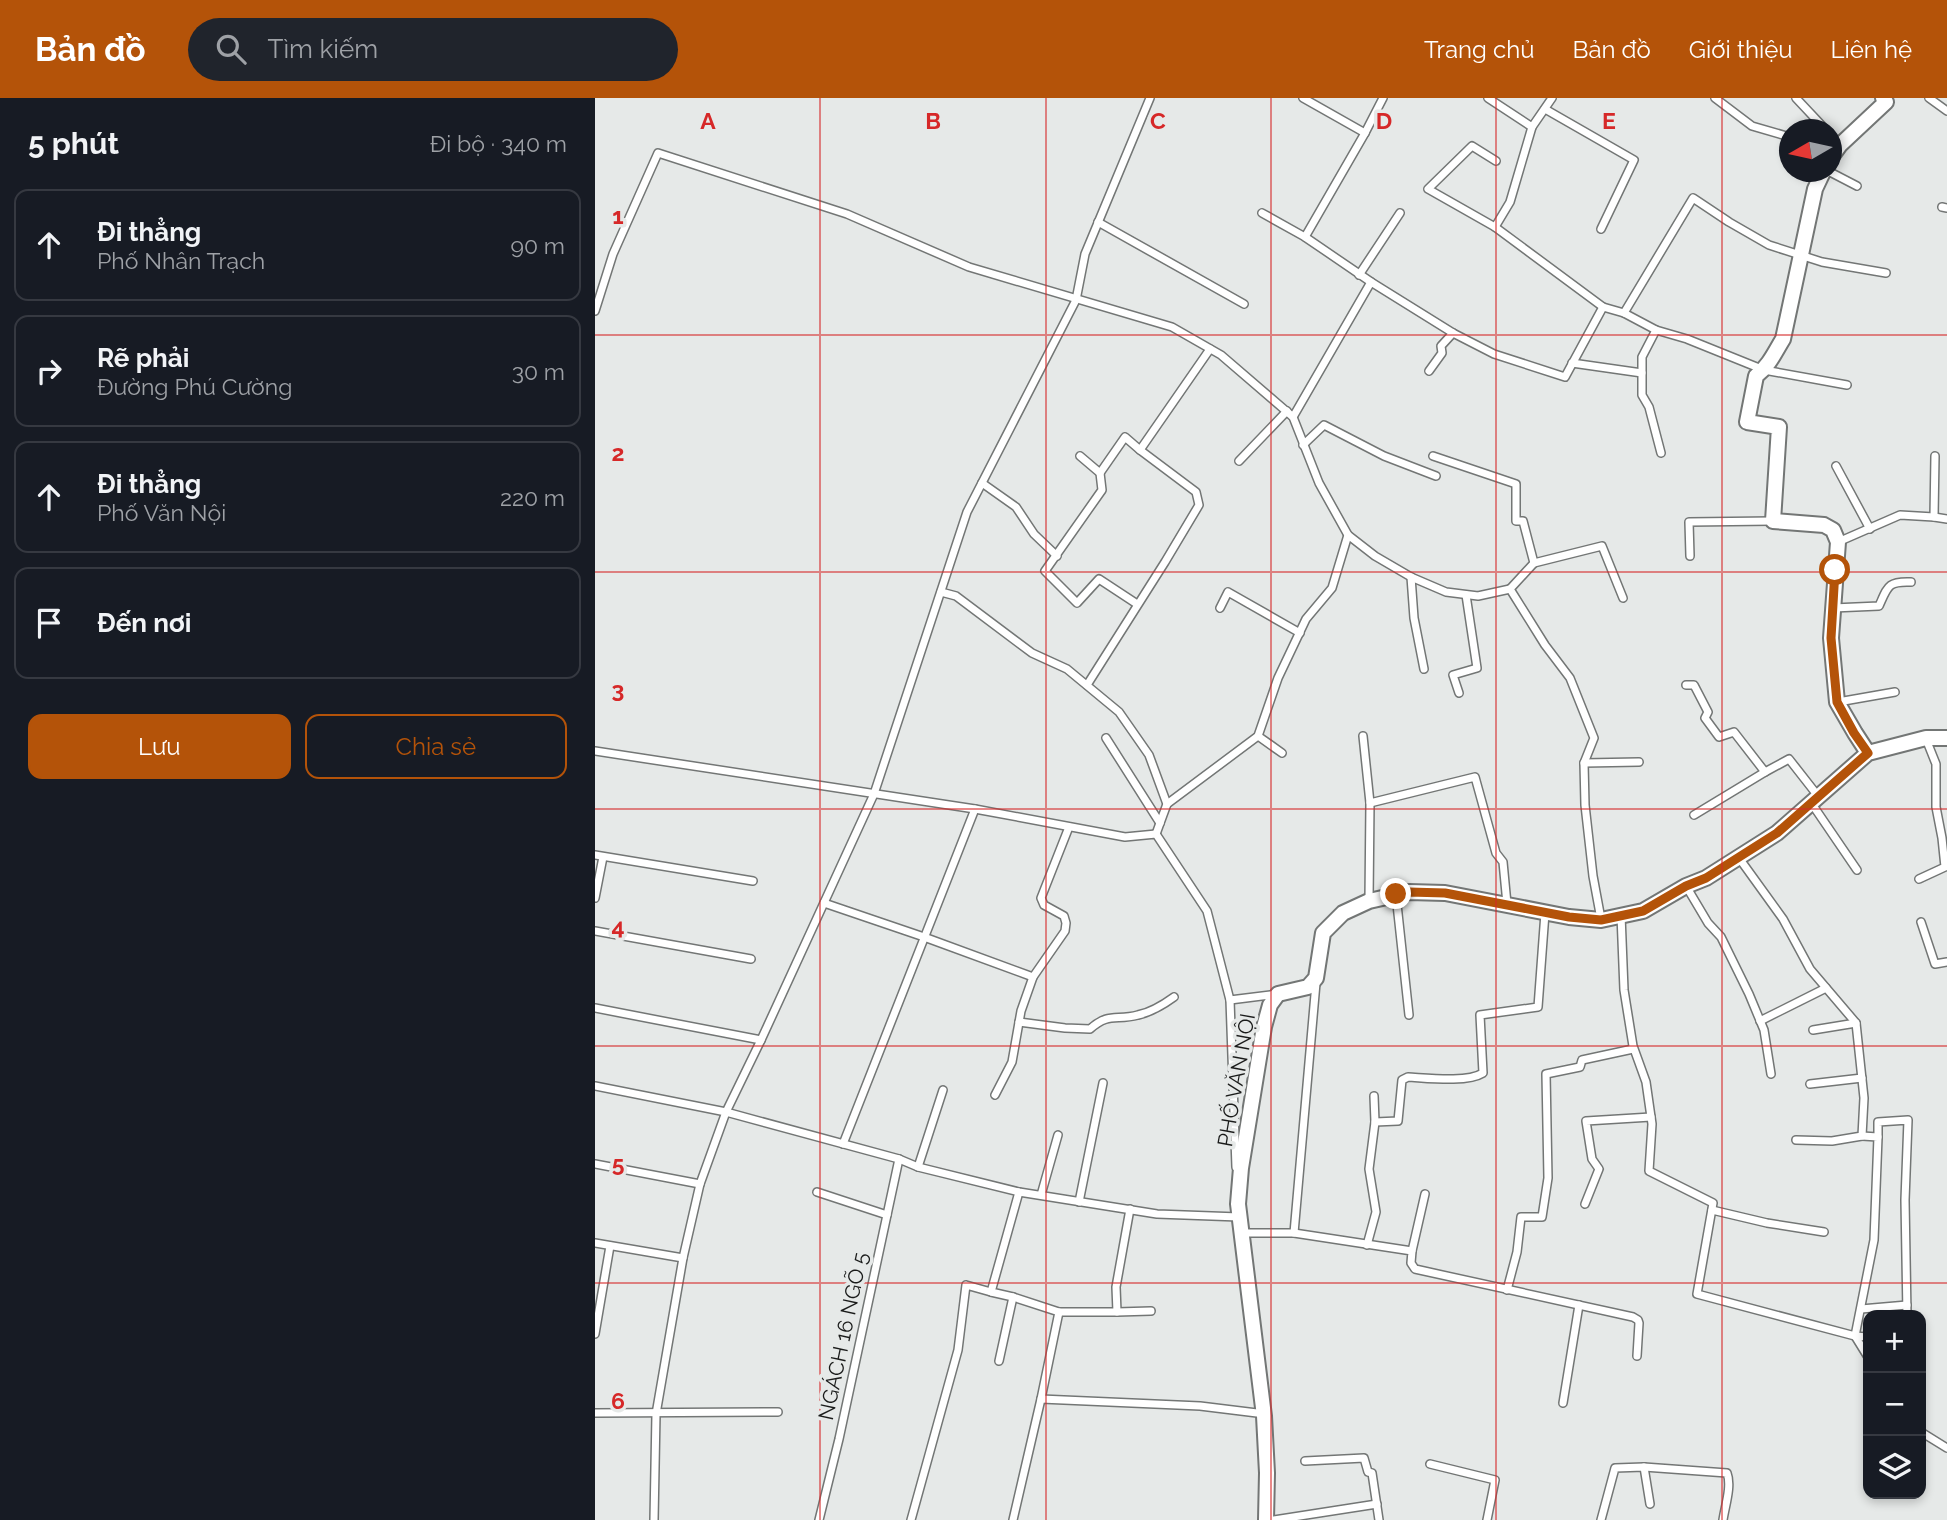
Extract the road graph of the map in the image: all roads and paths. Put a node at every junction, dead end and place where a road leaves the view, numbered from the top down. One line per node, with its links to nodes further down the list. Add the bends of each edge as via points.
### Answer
1 (1150, 98): 23 (lane)
2 (1303, 98): 14 (lane)
3 (1383, 98): 14 (lane)
4 (1488, 98): 13 (lane)
5 (1552, 98): 10 (lane)
6 (1715, 98): 15 (lane, via 1752,126)
7 (1796, 98): 12 (lane)
8 (1929, 98): 11 (lane)
9 (1886, 99): 16 (street)
10 (1545, 109): 13 (lane); 25 (lane, via 1634,160)
11 (1947, 111)
12 (1816, 119)
13 (1532, 127): 24 (lane, via 1510,202)
14 (1365, 133): 26 (lane)
15 (1779, 134)
16 (1842, 138)
17 (1496, 161): 24 (lane, via 1472,146 1428,189)
18 (1842, 178): 20 (lane)
19 (1818, 182): 27 (street)
20 (1857, 186)
21 (1262, 213): 26 (lane)
22 (1400, 213): 29 (lane)
23 (1098, 222): 31 (lane, via 1085,254); 32 (lane)
24 (1495, 227): 33 (lane)
25 (1601, 229)
26 (1305, 237): 29 (lane)
27 (1800, 254): 28 (lane); 35 (lane, via 1759,240 1693,198); 40 (street, via 1783,339)
28 (1886, 273)
29 (1359, 275): 30 (lane)
30 (1371, 282): 37 (lane); 44 (lane)
31 (1076, 300): 34 (lane, via 968,267 847,214 658,153 613,254); 38 (lane, via 1172,327); 55 (lane)
32 (1244, 304)
33 (1603, 307): 35 (lane); 39 (lane)
34 (595, 311)
35 (1624, 313): 36 (lane)
36 (1656, 330): 40 (lane); 42 (lane, via 1642,357)
37 (1453, 333): 39 (lane, via 1494,354 1565,377); 41 (lane)
38 (1210, 349): 44 (lane); 46 (lane)
39 (1572, 363): 42 (lane)
40 (1764, 370): 43 (lane); 58 (street, via 1756,376 1747,422 1779,427)
41 (1429, 371)
42 (1642, 373): 47 (lane, via 1642,395)
43 (1847, 385)
44 (1290, 414): 45 (lane); 51 (lane)
45 (1303, 445): 54 (lane, via 1324,425); 60 (lane)
46 (1140, 450): 53 (lane, via 1125,437); 71 (lane, via 1196,492 1199,505)
47 (1661, 453)
48 (1080, 456): 53 (lane)
49 (1433, 456): 64 (lane, via 1516,484 1516,521 1523,521)
50 (1935, 456): 56 (lane)
51 (1239, 461)
52 (1836, 466): 59 (lane)
53 (1100, 473): 62 (lane, via 1102,490)
54 (1436, 476)
55 (982, 483): 62 (lane, via 1016,507); 68 (lane, via 967,512)
56 (1934, 517): 57 (lane); 59 (lane, via 1900,515)
57 (1947, 519)
58 (1773, 521): 61 (street, via 1824,526 1833,530); 63 (lane, via 1689,522)
59 (1870, 529): 61 (lane)
60 (1348, 536): 65 (lane); 74 (lane, via 1332,588)
61 (1838, 542): 73 (street)
62 (1056, 556): 71 (lane, via 1045,571 1077,603 1099,579)
63 (1690, 556)
64 (1534, 563): 67 (lane); 70 (lane, via 1602,546)
65 (1411, 577): 69 (lane); 75 (lane)
66 (1912, 582): 73 (lane, via 1896,581 1887,587 1879,606)
67 (1510, 589): 69 (lane); 90 (lane, via 1570,678 1594,738)
68 (941, 592): 76 (lane, via 956,596 1032,653 1067,669); 92 (lane)
69 (1466, 595): 79 (lane, via 1478,668 1453,675)
70 (1623, 598)
71 (1137, 604): 76 (lane)
72 (1220, 608): 74 (lane, via 1228,592)
73 (1832, 608): 80 (street)
74 (1300, 633): 81 (lane)
75 (1424, 670)
76 (1087, 685): 95 (lane, via 1119,712 1149,755)
77 (1686, 685): 91 (lane, via 1694,685 1708,712 1705,718 1719,737 1734,732)
78 (1895, 692): 80 (lane)
79 (1459, 693)
80 (1837, 702): 88 (street)
81 (1258, 736): 87 (lane); 95 (lane)
82 (1363, 736): 94 (lane)
83 (1106, 738): 98 (lane)
84 (1926, 738): 85 (street); 88 (street); 103 (lane, via 1936,764 1936,807)
85 (1947, 738)
86 (595, 751): 92 (lane)
87 (1282, 753)
88 (1868, 753): 93 (street)
89 (1639, 762): 90 (lane)
90 (1584, 763): 115 (lane, via 1586,817)
91 (1765, 772): 93 (lane, via 1789,759); 97 (lane)
92 (874, 794): 96 (lane); 111 (lane)
93 (1815, 799): 102 (street, via 1777,833); 104 (lane)
94 (1370, 803): 110 (lane); 112 (lane, via 1475,777 1496,853 1503,862)
95 (1167, 804): 98 (lane)
96 (975, 809): 99 (lane); 118 (lane)
97 (1694, 815)
98 (1160, 824): 100 (lane)
99 (1069, 827): 100 (lane, via 1125,837); 121 (lane, via 1041,898 1044,905 1064,915 1065,930)
100 (1156, 834): 126 (lane, via 1207,911)
101 (599, 856): 106 (lane); 109 (lane)
102 (1739, 858): 107 (street); 123 (lane, via 1783,919 1809,969)
103 (1946, 867): 105 (lane)
104 (1857, 870)
105 (1919, 879)
106 (753, 881)
107 (1686, 886): 114 (street, via 1643,911); 129 (lane, via 1707,923 1721,937)
108 (1396, 894): 110 (street); 112 (street, via 1445,893); 128 (lane)
109 (595, 898)
110 (1369, 901): 122 (street, via 1343,912 1324,933)
111 (824, 903): 118 (lane); 133 (lane)
112 (1507, 904): 113 (street)
113 (1545, 913): 115 (street); 145 (lane, via 1538,1007 1480,1015 1483,1073 1458,1078 1408,1077 1402,1080 1398,1121)
114 (1621, 915): 115 (street); 134 (lane, via 1624,989)
115 (1601, 920)
116 (1921, 922): 120 (lane, via 1935,964)
117 (595, 931): 119 (lane)
118 (923, 937): 121 (lane); 150 (lane)
119 (751, 959)
120 (1947, 962)
121 (1033, 977): 130 (lane)
122 (1316, 978): 124 (street, PHỐ VĂN NỘI, via 1308,987); 167 (lane)
123 (1826, 988): 129 (lane); 131 (lane)
124 (1278, 994): 126 (lane); 162 (street, PHỐ VĂN NỘI, via 1264,1027 1241,1168)
125 (1174, 997): 130 (lane, via 1136,1016 1101,1019 1090,1029)
126 (1230, 1000): 162 (lane)
127 (595, 1008): 133 (lane)
128 (1409, 1015)
129 (1760, 1021): 135 (lane)
130 (1019, 1022): 141 (lane, via 1012,1062)
131 (1856, 1023): 132 (lane); 136 (lane)
132 (1813, 1030)
133 (761, 1040): 143 (lane)
134 (1633, 1049): 144 (lane, via 1646,1082); 173 (lane, via 1582,1060 1580,1067 1546,1074 1548,1178 1542,1217 1521,1217)
135 (1771, 1074)
136 (1861, 1078): 138 (lane); 147 (lane)
137 (1103, 1083): 159 (lane)
138 (1810, 1084)
139 (595, 1086): 143 (lane)
140 (943, 1090): 153 (lane)
141 (995, 1095)
142 (1374, 1096): 145 (lane)
143 (726, 1112): 150 (lane); 154 (lane)
144 (1651, 1117): 160 (lane, via 1586,1121 1599,1168); 163 (lane, via 1649,1171 1713,1203)
145 (1375, 1122): 169 (lane, via 1369,1169 1375,1212)
146 (1058, 1135): 158 (lane)
147 (1863, 1136): 148 (lane); 149 (lane)
148 (1878, 1137): 177 (lane, via 1878,1122 1908,1120); 178 (lane, via 1874,1240)
149 (1796, 1140)
150 (843, 1144): 151 (lane)
151 (899, 1159): 153 (lane); 164 (lane, NGÁCH 16 NGÕ 5)
152 (595, 1164): 154 (lane)
153 (918, 1167): 156 (lane)
154 (699, 1184): 172 (lane)
155 (817, 1192): 164 (lane)
156 (1019, 1192): 158 (lane); 174 (lane)
157 (1425, 1194): 171 (lane)
158 (1041, 1195): 159 (lane)
159 (1079, 1202): 161 (lane)
160 (1585, 1204)
161 (1129, 1209): 162 (lane, via 1157,1214); 182 (lane, via 1116,1287)
162 (1239, 1210): 166 (street, PHỐ VĂN NỘI)
163 (1712, 1210): 165 (lane); 184 (lane, via 1696,1294)
164 (887, 1215): 203 (lane, NGÁCH 16 NGÕ 5)
165 (1824, 1232)
166 (1241, 1233): 167 (lane); 206 (street, PHỐ VĂN NỘI, via 1264,1416)
167 (1294, 1233): 169 (lane)
168 (595, 1243): 170 (lane)
169 (1367, 1245): 171 (lane)
170 (611, 1246): 172 (lane); 183 (lane)
171 (1412, 1251): 173 (lane, via 1415,1269)
172 (684, 1258): 194 (lane)
173 (1507, 1290): 176 (lane)
174 (991, 1292): 175 (lane); 204 (lane, via 966,1285 958,1350)
175 (1013, 1297): 181 (lane); 188 (lane)
176 (1579, 1305): 187 (lane, via 1638,1320); 190 (lane)
177 (1907, 1305): 178 (lane); 179 (lane)
178 (1861, 1309): 184 (lane)
179 (1907, 1310)
180 (1151, 1311): 182 (lane)
181 (1059, 1312): 182 (lane); 189 (lane)
182 (1117, 1312)
183 (595, 1334)
184 (1856, 1336): 185 (lane); 186 (lane)
185 (1863, 1337)
186 (1863, 1348)
187 (1637, 1356)
188 (999, 1361)
189 (1041, 1399): 193 (lane); 205 (lane)
190 (1563, 1403)
191 (778, 1412): 194 (lane)
192 (595, 1413): 194 (lane)
193 (1257, 1413)
194 (656, 1414): 202 (lane)
195 (1926, 1435): 196 (lane)
196 (1947, 1448)
197 (1305, 1461): 200 (lane, via 1364,1458 1367,1472 1372,1473)
198 (1430, 1464): 209 (lane, via 1495,1480)
199 (1644, 1467): 201 (lane); 210 (lane, via 1615,1468); 211 (lane, via 1727,1472)
200 (1377, 1504): 207 (lane); 208 (lane)
201 (1650, 1504)
202 (654, 1520)
203 (819, 1520)
204 (911, 1520)
205 (1013, 1520)
206 (1266, 1520)
207 (1273, 1520)
208 (1379, 1520)
209 (1487, 1520)
210 (1601, 1520)
211 (1723, 1520)

